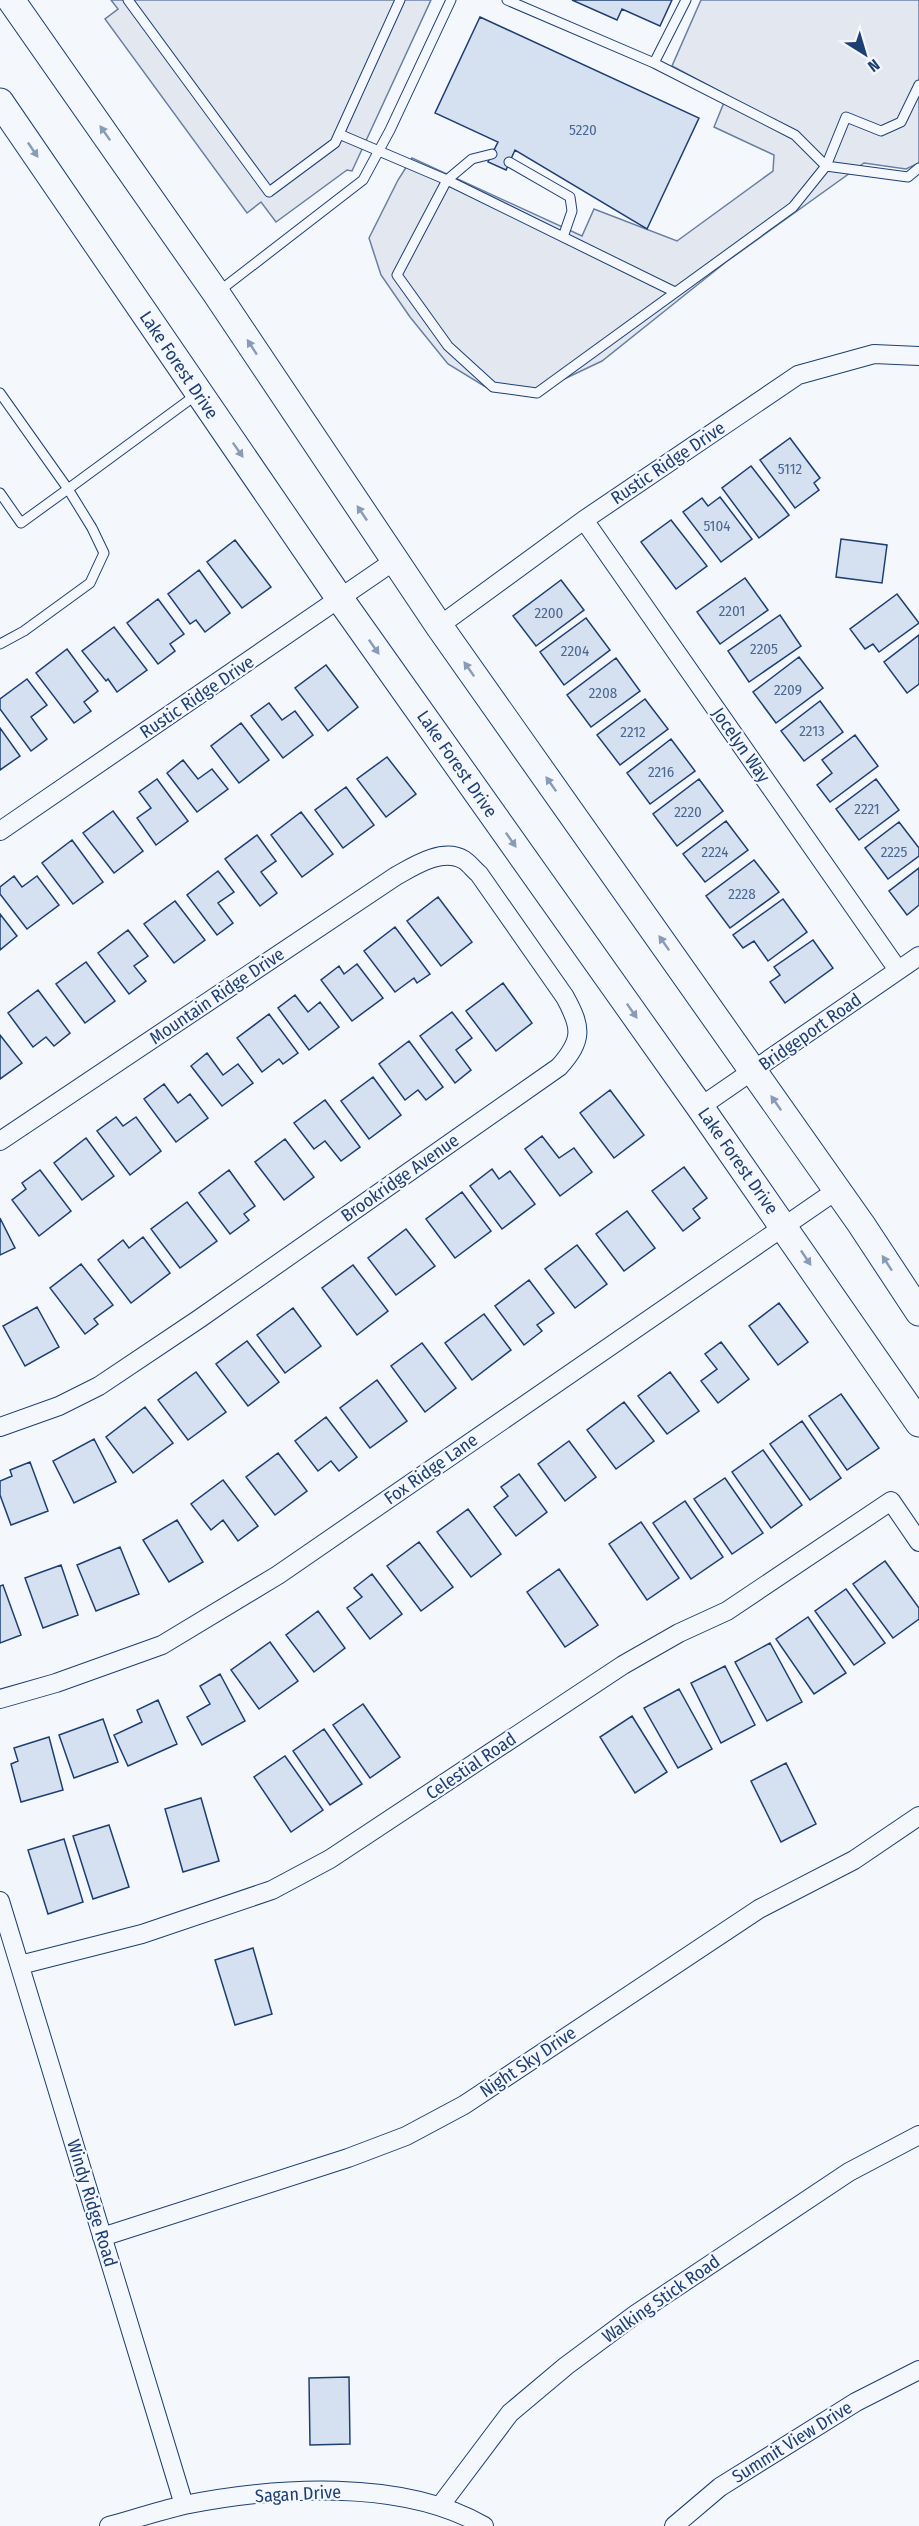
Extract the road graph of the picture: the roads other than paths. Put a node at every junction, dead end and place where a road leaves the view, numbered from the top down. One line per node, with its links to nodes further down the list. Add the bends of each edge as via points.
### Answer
1 (128, 0): 10 (lane, via 269,192 335,143)
2 (400, 0): 10 (lane)
3 (451, 0): 11 (lane)
4 (507, 0): 7 (lane)
5 (686, 0): 7 (lane)
6 (13, 3): 19 (main road, one-way to 6)
7 (654, 63): 14 (lane, via 795,135)
8 (919, 85): 14 (lane, via 901,122 881,131 846,117)
9 (0, 102): 22 (main road, Lake Forest Drive, one-way to 22)
10 (339, 134): 11 (lane)
11 (378, 152): 16 (lane); 19 (lane, via 363,180)
12 (492, 154): 16 (lane, via 472,159)
13 (509, 162): 17 (lane, via 570,197 572,211)
14 (826, 166): 15 (lane, via 908,177); 18 (lane, via 793,207)
15 (919, 168)
16 (447, 180): 17 (lane); 18 (lane, via 397,275 448,346 494,387 537,393)
17 (563, 237): 18 (lane)
18 (675, 292)
19 (216, 293): 26 (main road, one-way to 19)
20 (919, 356): 25 (street, Rustic Ridge Drive, via 874,354 798,375)
21 (0, 393): 23 (lane)
22 (198, 394): 23 (lane); 27 (main road, Lake Forest Drive, one-way to 27)
23 (68, 489): 24 (lane, via 21,523); 29 (lane, via 104,553 90,583)
24 (0, 493)
25 (584, 520): 28 (street, Rustic Ridge Drive); 33 (street, Jocelyn Way)
26 (394, 561): 27 (street, Rustic Ridge Drive); 28 (main road)
27 (340, 599): 30 (street, Rustic Ridge Drive); 35 (main road, Lake Forest Drive, one-way to 35)
28 (438, 626): 34 (main road, one-way to 28)
29 (0, 644)
30 (0, 831)
31 (436, 857): 36 (street, Mountain Ridge Drive, via 396,876); 41 (street, Brookridge Avenue, via 464,860 491,891 565,997 579,1030 572,1052 559,1067 99,1386 60,1406)
32 (919, 956): 33 (street, Bridgeport Road)
33 (898, 970): 34 (street, Bridgeport Road)
34 (754, 1071): 35 (street, Bridgeport Road); 37 (main road, one-way to 34)
35 (700, 1107): 38 (main road, Lake Forest Drive)
36 (0, 1141)
37 (837, 1190): 38 (street, Fox Ridge Lane); 39 (main road, one-way to 37)
38 (784, 1226): 40 (main road, Lake Forest Drive, one-way to 40); 43 (street, Fox Ridge Lane, via 268,1581 162,1645)
39 (919, 1312)
40 (919, 1423)
41 (0, 1426)
42 (919, 1542): 46 (street, Celestial Road, via 891,1501 727,1611 623,1665 330,1859 272,1890 142,1934)
43 (0, 1699)
44 (919, 1816): 48 (street, Night Sky Drive, via 854,1860 759,1909 464,2105 406,2136)
45 (0, 1901): 46 (street, Windy Ridge Road)
46 (20, 1965): 48 (street, Windy Ridge Road)
47 (919, 2135): 51 (street, Walking Stick Road, via 849,2172 636,2314 566,2366 510,2413)
48 (102, 2237): 50 (street, Windy Ridge Road)
49 (919, 2370): 54 (street, Summit View Drive, via 856,2402 720,2487)
50 (184, 2505): 51 (street, Sagan Drive, via 333,2490 382,2494); 52 (street, Sagan Drive)
51 (440, 2506): 53 (street, Sagan Drive)
52 (109, 2526)
53 (484, 2526)
54 (674, 2526)

